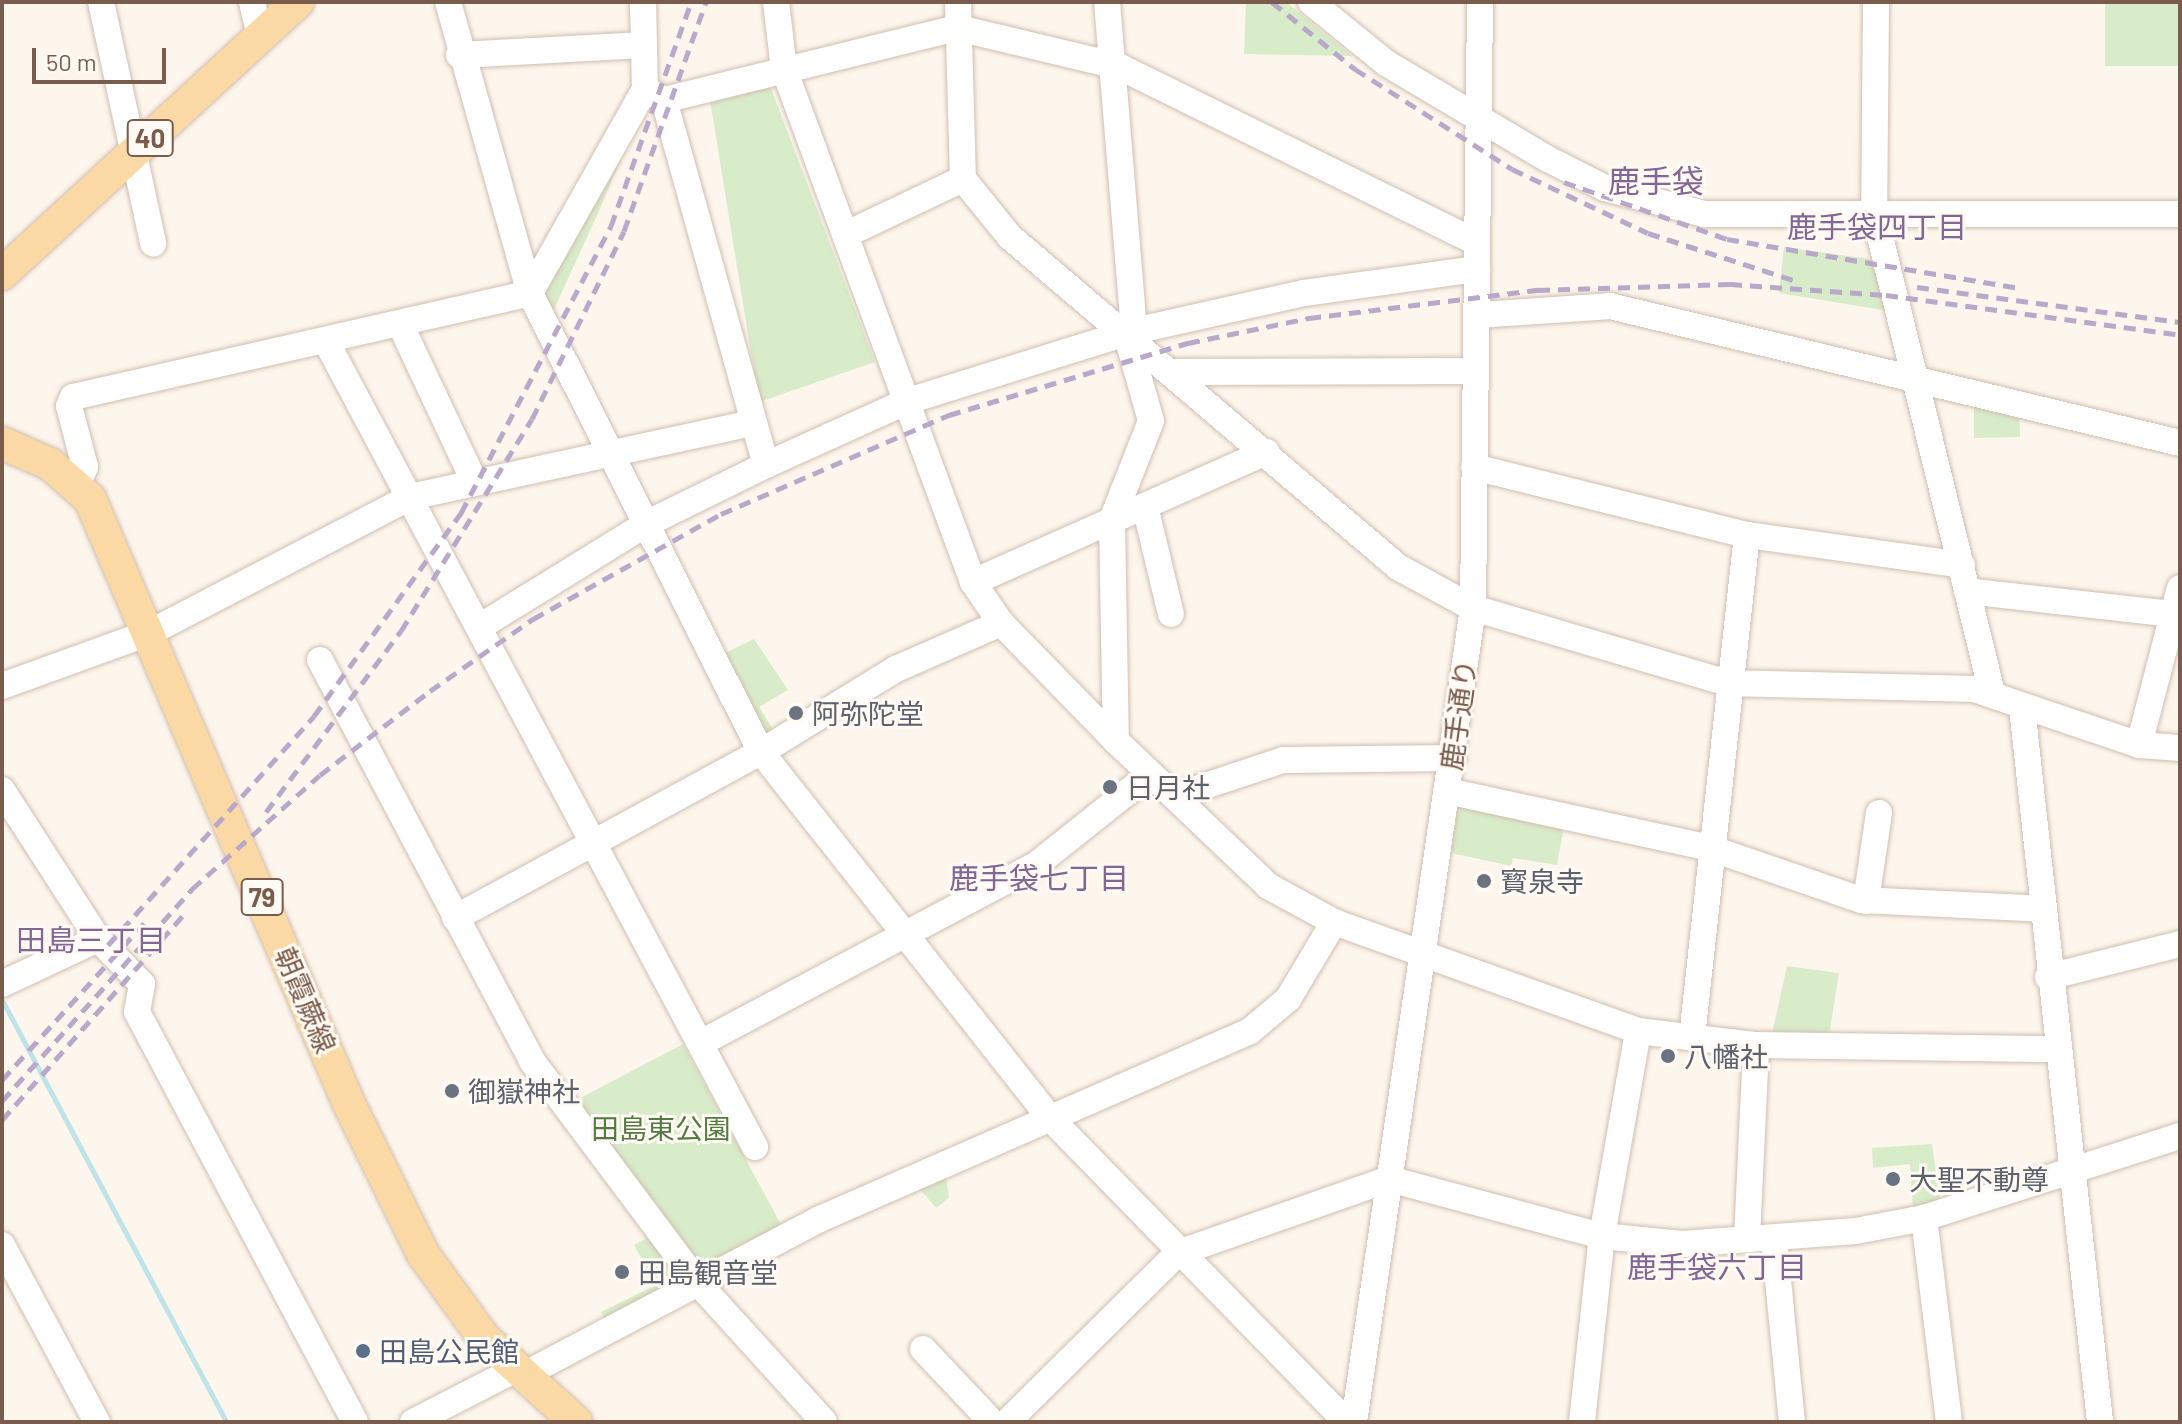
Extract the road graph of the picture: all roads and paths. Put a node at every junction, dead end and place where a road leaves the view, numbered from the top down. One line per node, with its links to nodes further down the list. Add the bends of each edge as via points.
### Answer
1 (101, 2): 19 (street)
2 (252, 2): 12 (street)
3 (298, 2): 12 (main road, 40)
4 (448, 2): 14 (street)
5 (643, 2): 13 (street)
6 (776, 2): 16 (street)
7 (1107, 2): 15 (street)
8 (1311, 2): 18 (street, via 1386,63)
9 (1480, 2): 18 (street, 鹿手通り)
10 (1876, 2): 21 (street)
11 (958, 15): 15 (street); 16 (street); 20 (street)
12 (260, 38): 19 (main road, 40)
13 (644, 45): 14 (street); 17 (street)
14 (459, 55): 28 (street)
15 (1106, 63): 24 (street); 31 (street)
16 (784, 69): 17 (street); 23 (street)
17 (654, 94): 28 (street); 37 (street)
18 (1478, 121): 21 (street, via 1605,188 1704,214); 24 (street, 鹿手通り)
19 (134, 153): 25 (street); 27 (main road, 40)
20 (963, 179): 23 (street); 31 (street, via 1010,237)
21 (1874, 212): 22 (street); 35 (street)
22 (2180, 214)
23 (847, 234): 36 (street)
24 (1476, 242): 26 (street, 鹿手通り)
25 (153, 243)
26 (1477, 269): 29 (street, 鹿手通り); 31 (street, via 1304,293)
27 (2, 274)
28 (530, 293): 30 (street); 41 (street)
29 (1479, 315): 33 (street, 鹿手通り); 35 (street, via 1610,306)
30 (402, 328): 32 (street); 44 (street)
31 (1130, 332): 34 (street); 36 (street); 48 (street, via 1151,421)
32 (327, 343): 45 (street, via 73,397 69,406 85,467); 46 (street)
33 (1475, 371): 34 (street); 43 (street, 鹿手通り)
34 (1173, 372): 40 (street)
35 (1917, 380): 39 (street); 51 (street)
36 (908, 401): 42 (street); 52 (street)
37 (753, 423): 41 (street); 42 (street)
38 (2, 443): 45 (main road, 朝霞蕨線 / 79)
39 (2180, 443)
40 (1266, 452): 47 (street); 55 (street, via 1398,567)
41 (612, 453): 44 (street); 49 (street)
42 (766, 465): 49 (street)
43 (1474, 467): 50 (street); 55 (street, 鹿手通り)
44 (474, 481): 46 (street)
45 (77, 485): 60 (main road, 朝霞蕨線 / 79, via 104,523)
46 (410, 497): 59 (street); 60 (street)
47 (1145, 506): 48 (street); 56 (street)
48 (1112, 520): 52 (street); 66 (street)
49 (646, 524): 59 (street); 69 (street)
50 (1747, 535): 51 (street); 62 (street)
51 (1962, 565): 54 (street)
52 (973, 582): 58 (street)
53 (2180, 588): 57 (street)
54 (1967, 591): 57 (street); 64 (street)
55 (1473, 608): 62 (street); 70 (street, 鹿手通り)
56 (1171, 614)
57 (2172, 614): 67 (street)
58 (1001, 623): 66 (street); 69 (street, via 896,669)
59 (481, 626): 76 (street)
60 (151, 632): 63 (street); 106 (main road, 朝霞蕨線 / 79, via 423,1254)
61 (320, 660): 80 (street)
62 (1728, 683): 64 (street); 77 (street)
63 (2, 686)
64 (1992, 694): 65 (street)
65 (2022, 707): 67 (street); 79 (street)
66 (1116, 741): 71 (street)
67 (2139, 745): 68 (street)
68 (2180, 748)
69 (761, 752): 76 (street); 82 (street)
70 (1453, 758): 73 (street, 鹿手通り); 74 (street, via 1283,760)
71 (1150, 774): 74 (street); 82 (street, via 1037,864)
72 (2, 790): 83 (street)
73 (1447, 791): 77 (street); 85 (street, 鹿手通り)
74 (1175, 796): 81 (street, via 1268,886)
75 (1879, 813): 78 (street)
76 (593, 841): 80 (street); 90 (street)
77 (1707, 847): 78 (street); 89 (street)
78 (1866, 901): 79 (street)
79 (2042, 909): 86 (street)
80 (455, 918): 104 (street, via 532,1061)
81 (1334, 922): 85 (street); 93 (street, via 1288,999 1250,1031)
82 (906, 934): 90 (street); 93 (street)
83 (98, 939): 87 (street); 109 (street, via 142,984 137,1012)
84 (2180, 944): 86 (street)
85 (1423, 956): 88 (street); 97 (street, 鹿手通り)
86 (2048, 977): 92 (street)
87 (2, 984)
88 (1638, 1031): 89 (street); 99 (street)
89 (1692, 1037): 91 (street)
90 (701, 1043): 95 (street)
91 (1756, 1045): 92 (street); 100 (street)
92 (2056, 1049): 96 (street)
93 (1052, 1120): 103 (street); 104 (street, via 820,1219)
94 (2180, 1136): 96 (street)
95 (755, 1147)
96 (2069, 1170): 98 (street); 118 (street)
97 (1389, 1179): 99 (street); 103 (street); 107 (street, 鹿手通り)
98 (1924, 1218): 101 (street); 117 (street)
99 (1602, 1236): 100 (street, via 1682,1244); 115 (street)
100 (1747, 1239): 101 (street)
101 (1774, 1239): 116 (street)
102 (2, 1245): 108 (street)
103 (1178, 1253): 107 (street); 114 (street)
104 (699, 1284): 106 (street); 112 (street)
105 (923, 1349): 113 (street)
106 (518, 1373): 110 (street); 111 (main road, 朝霞蕨線 / 79)
107 (1346, 1421)
108 (97, 1422)
109 (355, 1422)
110 (413, 1422)
111 (576, 1422)
112 (824, 1422)
113 (992, 1422)
114 (1007, 1422)
115 (1582, 1422)
116 (1792, 1422)
117 (1949, 1422)
118 (2100, 1422)

